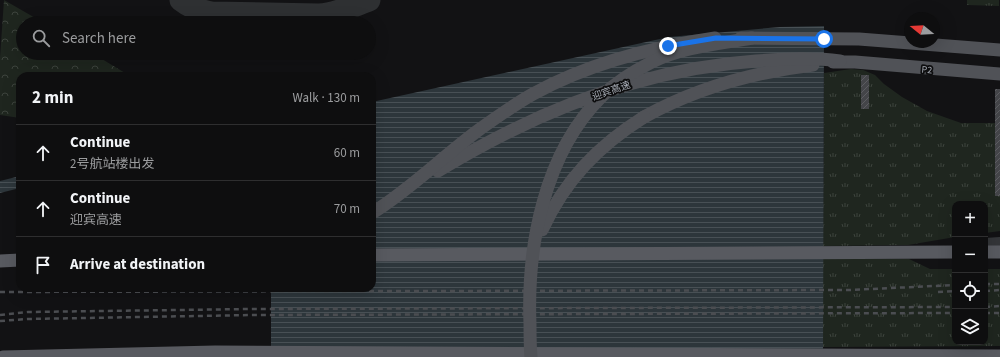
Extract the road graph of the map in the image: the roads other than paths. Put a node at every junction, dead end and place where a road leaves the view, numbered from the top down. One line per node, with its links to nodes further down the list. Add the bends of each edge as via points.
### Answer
1 (752, 38): 2 (main road, via 859,39); 5 (main road, 迎宾高速, bridge, via 716,38 668,46 616,59 569,77 534,93 479,129); 17 (main road, bridge, via 690,49 653,61 621,80 586,113 550,178 535,234)
2 (1000, 50)
3 (840, 61): 4 (main road, P2); 5 (main road, 迎宾高速, bridge, via 793,58 739,62 683,70 627,84 559,109 493,139); 17 (main road, bridge, via 769,72 732,81 661,107 627,128 595,153 561,194 540,235)
4 (1000, 74)
5 (402, 193): 6 (main road, 迎宾高速)
6 (376, 210)
7 (1000, 242): 8 (street)
8 (988, 243)
9 (952, 246): 13 (street)
10 (952, 252): 13 (highway)
11 (988, 252): 12 (highway)
12 (1000, 252)
13 (901, 253): 14 (highway)
14 (376, 255)
15 (0, 260): 16 (highway)
16 (16, 260)
17 (530, 274): 18 (main road, bridge)
18 (530, 325): 23 (main road, bridge); 24 (main road, bridge)
19 (215, 352): 20 (highway); 21 (highway); 22 (main road)
20 (1000, 356)
21 (3, 357)
22 (254, 357)
23 (531, 357)
24 (539, 357)

